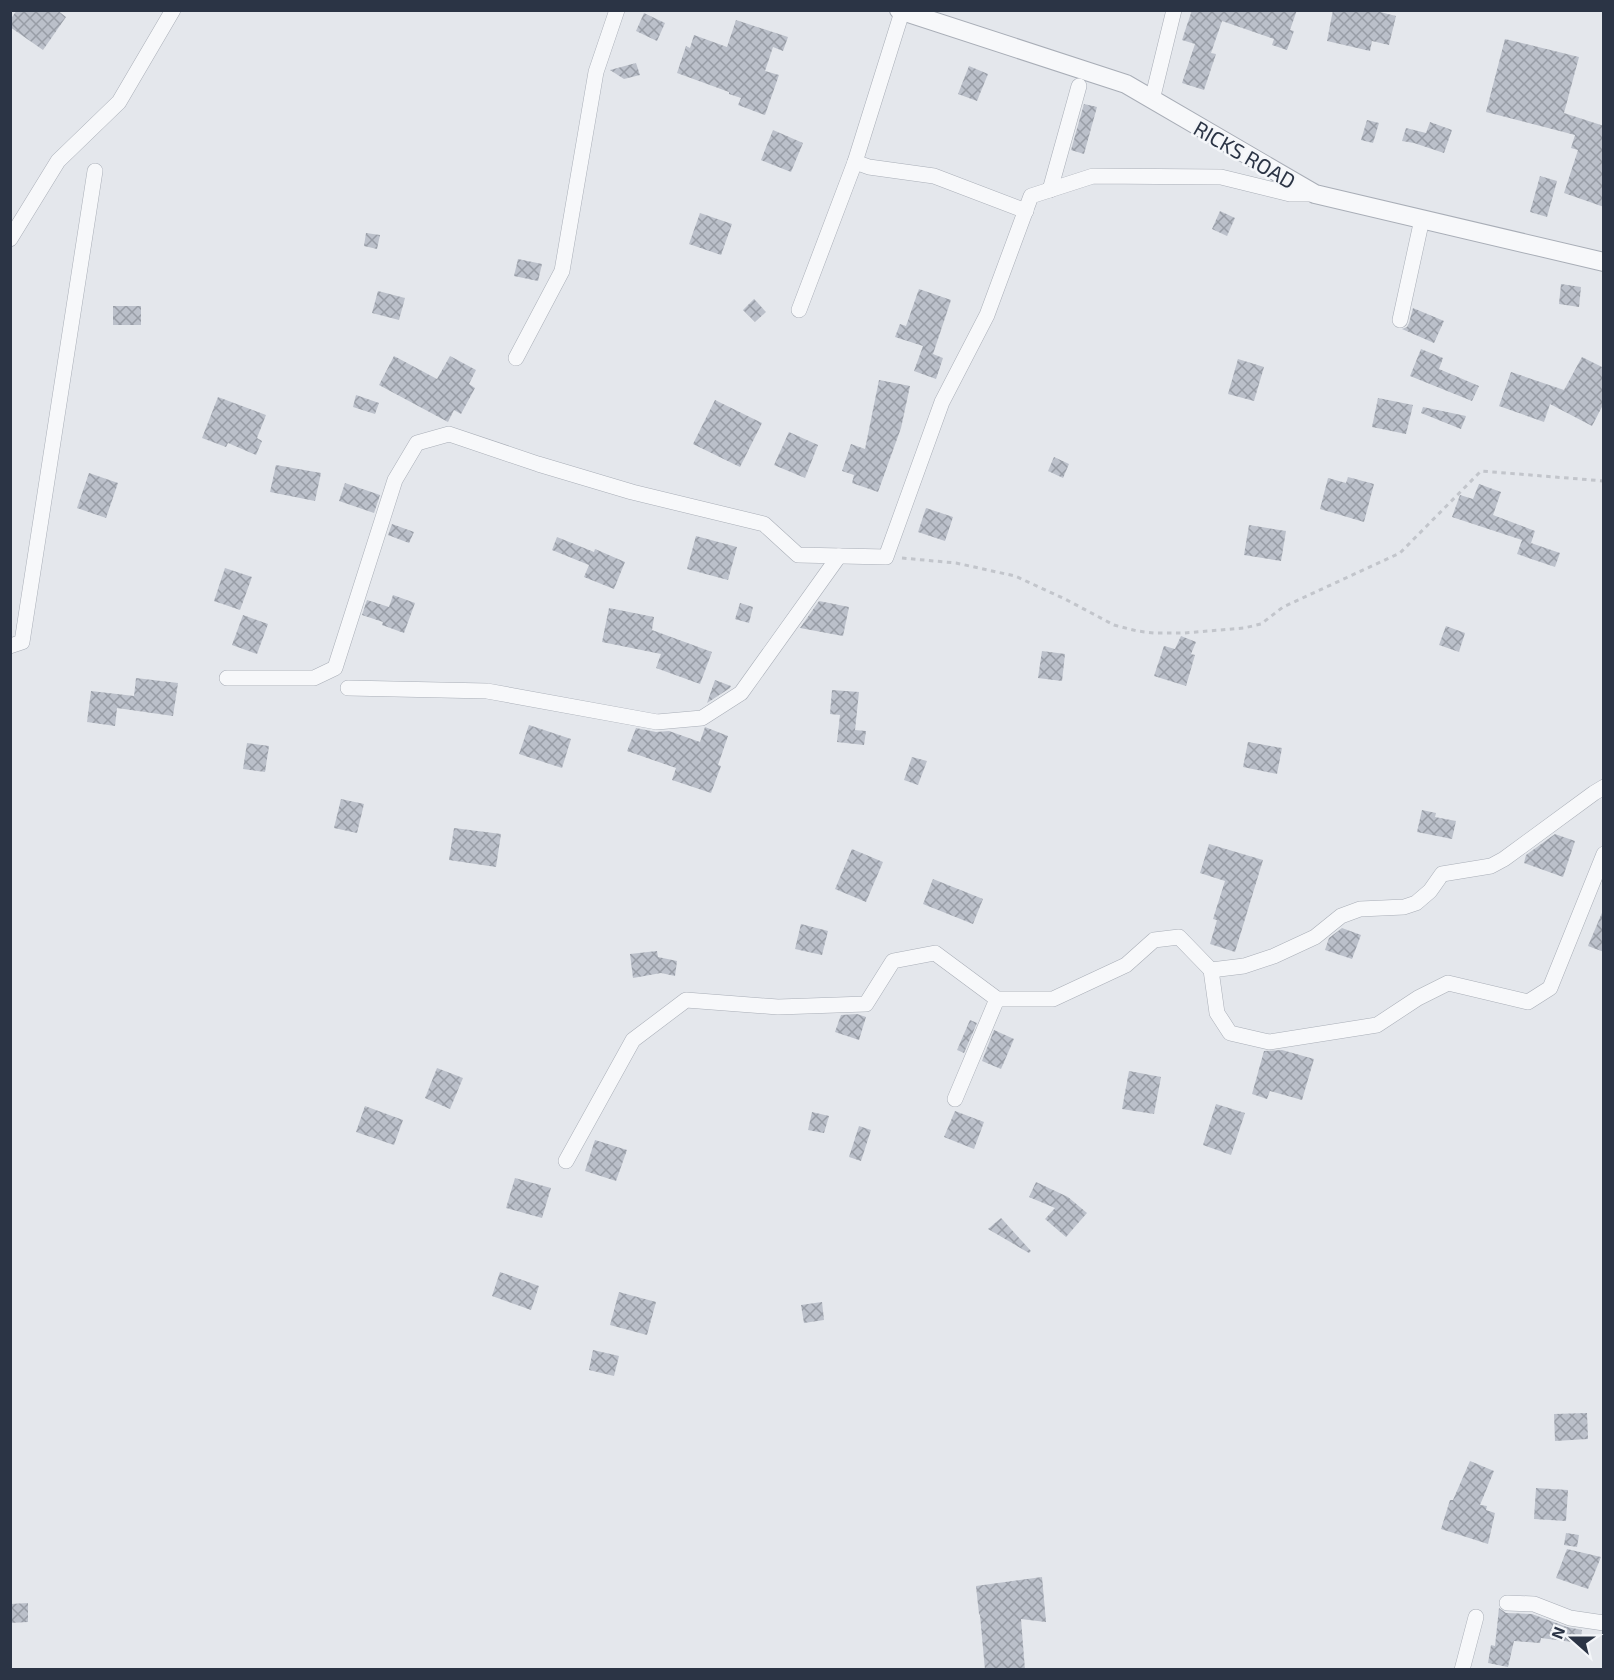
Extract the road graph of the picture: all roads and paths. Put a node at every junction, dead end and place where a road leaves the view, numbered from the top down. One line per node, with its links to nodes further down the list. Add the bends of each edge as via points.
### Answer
1 (173, 10): 13 (street, via 119,102 58,161)
2 (618, 10): 17 (street, via 596,72 562,271)
3 (1174, 10): 6 (street)
4 (901, 11): 6 (street, RICKS ROAD, via 1126,84); 7 (street)
5 (1079, 86): 9 (street)
6 (1152, 100): 10 (street, RICKS ROAD)
7 (855, 162): 11 (street, via 934,176); 15 (street)
8 (95, 171): 21 (street, via 22,642)
9 (1050, 190): 10 (street, via 1093,176 1221,177 1290,194); 11 (street, via 1031,196)
10 (1315, 194): 12 (street, RICKS ROAD)
11 (1026, 211): 20 (street, via 987,315 942,402)
12 (1422, 219): 14 (street, RICKS ROAD); 16 (street)
13 (10, 239)
14 (1604, 262)
15 (799, 309)
16 (1400, 320)
17 (516, 358)
18 (1604, 482): 20 (path, via 1481,471 1400,553 1283,607 1261,624 1227,630 1137,631 1114,625 1016,576 956,563)
19 (839, 556): 20 (street); 22 (street, via 798,555 764,524 632,492 449,434 417,443 395,480 334,668 314,678); 23 (street, via 741,693 702,718 657,722 487,692)
20 (886, 557)
21 (10, 646)
22 (227, 678)
23 (348, 688)
24 (1604, 787): 26 (street, via 1491,867 1442,874 1416,903 1360,909 1274,956 1244,966)
25 (1604, 855): 26 (street, via 1550,988 1528,1002 1448,983 1377,1025 1269,1042 1230,1033 1217,1012)
26 (1211, 970): 27 (street, via 1179,937 1154,940 1126,966 1053,999)
27 (997, 999): 28 (street); 29 (street, via 935,953 893,961 866,1004 778,1007 686,1000 633,1040)
28 (955, 1099)
29 (566, 1161)
30 (1507, 1603): 32 (street, via 1534,1604 1570,1618)
31 (1476, 1617): 33 (street)
32 (1604, 1623)
33 (1462, 1670)

